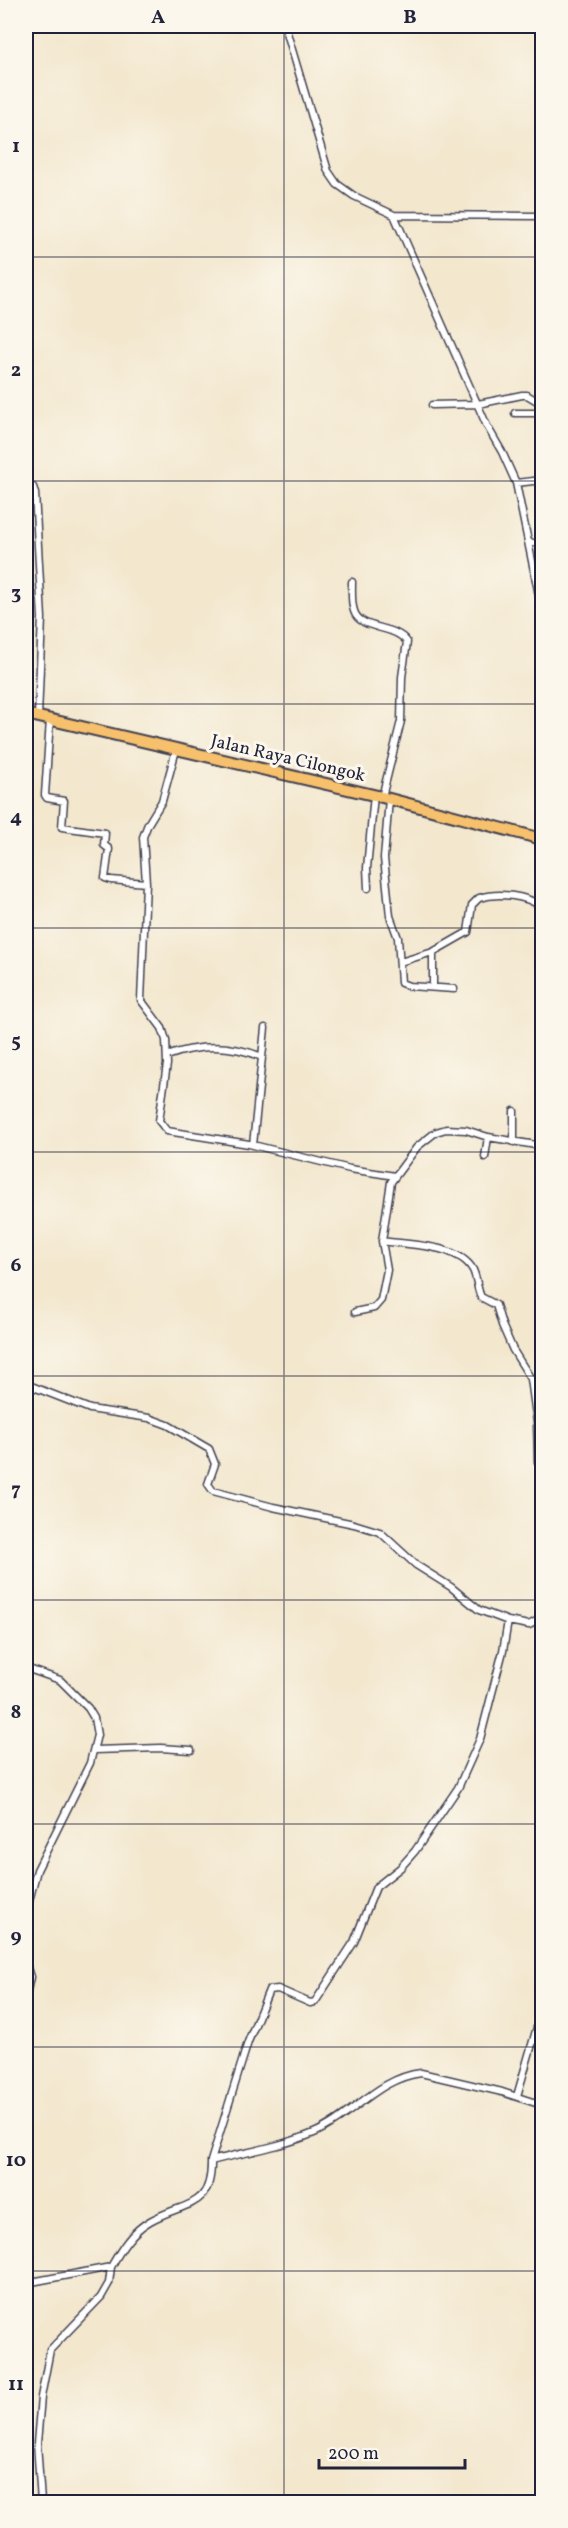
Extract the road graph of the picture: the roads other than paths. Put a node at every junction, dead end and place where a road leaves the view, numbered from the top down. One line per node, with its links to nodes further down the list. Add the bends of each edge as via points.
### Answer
1 (285, 26): 2 (street, via 328,171 337,184 354,196)
2 (394, 215): 3 (street); 4 (street)
3 (543, 216)
4 (478, 404): 5 (street, via 522,395); 6 (street); 10 (street)
5 (543, 404)
6 (432, 405)
7 (515, 413): 8 (street)
8 (543, 413)
9 (543, 480): 10 (street)
10 (516, 483): 12 (street)
11 (26, 485): 17 (street, via 34,489 42,618)
12 (529, 543): 13 (street); 15 (street)
13 (543, 543)
14 (352, 582): 20 (street, via 356,616 365,623 388,628 407,642 401,721)
15 (543, 610)
16 (26, 714): 17 (highway, Jalan Raya Cilongok)
17 (38, 717): 18 (highway, Jalan Raya Cilongok)
18 (50, 720): 19 (highway, Jalan Raya Cilongok); 22 (street, via 45,795 64,801 62,827 105,833 109,849 105,878)
19 (176, 750): 20 (highway, Jalan Raya Cilongok); 22 (street, via 162,801 142,837)
20 (382, 797): 21 (highway, Jalan Raya Cilongok); 23 (street, via 367,868); 26 (street, via 389,906)
21 (543, 839)
22 (146, 883): 30 (street, via 141,1000 162,1028)
23 (368, 888)
24 (543, 907): 25 (street, via 512,896 479,898 472,905 466,934)
25 (433, 952): 26 (street); 27 (street)
26 (400, 962): 27 (street, via 403,985)
27 (433, 987): 28 (street)
28 (454, 989)
29 (266, 1028): 31 (street)
30 (167, 1056): 31 (street, via 214,1046 240,1048); 35 (street, via 159,1121 167,1131)
31 (262, 1057): 35 (street)
32 (514, 1112): 34 (street)
33 (488, 1137): 34 (street); 37 (street); 38 (street, via 455,1129 436,1132 417,1147)
34 (514, 1142): 36 (street)
35 (253, 1145): 38 (street)
36 (543, 1146)
37 (485, 1157)
38 (395, 1176): 39 (street)
39 (382, 1241): 40 (street, via 387,1270 381,1300 374,1308); 42 (street, via 450,1252 473,1270 481,1297 496,1305 502,1325 531,1379 538,1462)
40 (355, 1312)
41 (26, 1384): 44 (street, via 90,1409 149,1418 168,1425 209,1449 215,1464 208,1484 213,1491 380,1532 416,1565 452,1587 479,1610)
42 (543, 1467)
43 (543, 1618): 44 (street, via 529,1624)
44 (508, 1621): 54 (street, via 480,1739 458,1788 415,1851 376,1887 354,1942 315,2002 278,1989 269,1990 248,2042)
45 (27, 1669): 46 (street, via 60,1680 88,1708 97,1735)
46 (94, 1750): 47 (street); 48 (street, via 38,1870)
47 (191, 1750)
48 (26, 1913)
49 (26, 1964): 50 (street, via 30,1977)
50 (26, 1995)
51 (543, 2010): 52 (street)
52 (517, 2096): 53 (street); 54 (street, via 421,2073 410,2074 372,2093 316,2133 265,2150)
53 (543, 2105)
54 (211, 2161): 55 (street, via 211,2182 201,2198 149,2221 130,2237)
55 (111, 2267): 56 (street); 57 (street, via 109,2283 101,2297 50,2350 37,2443)
56 (26, 2283)
57 (41, 2502)

